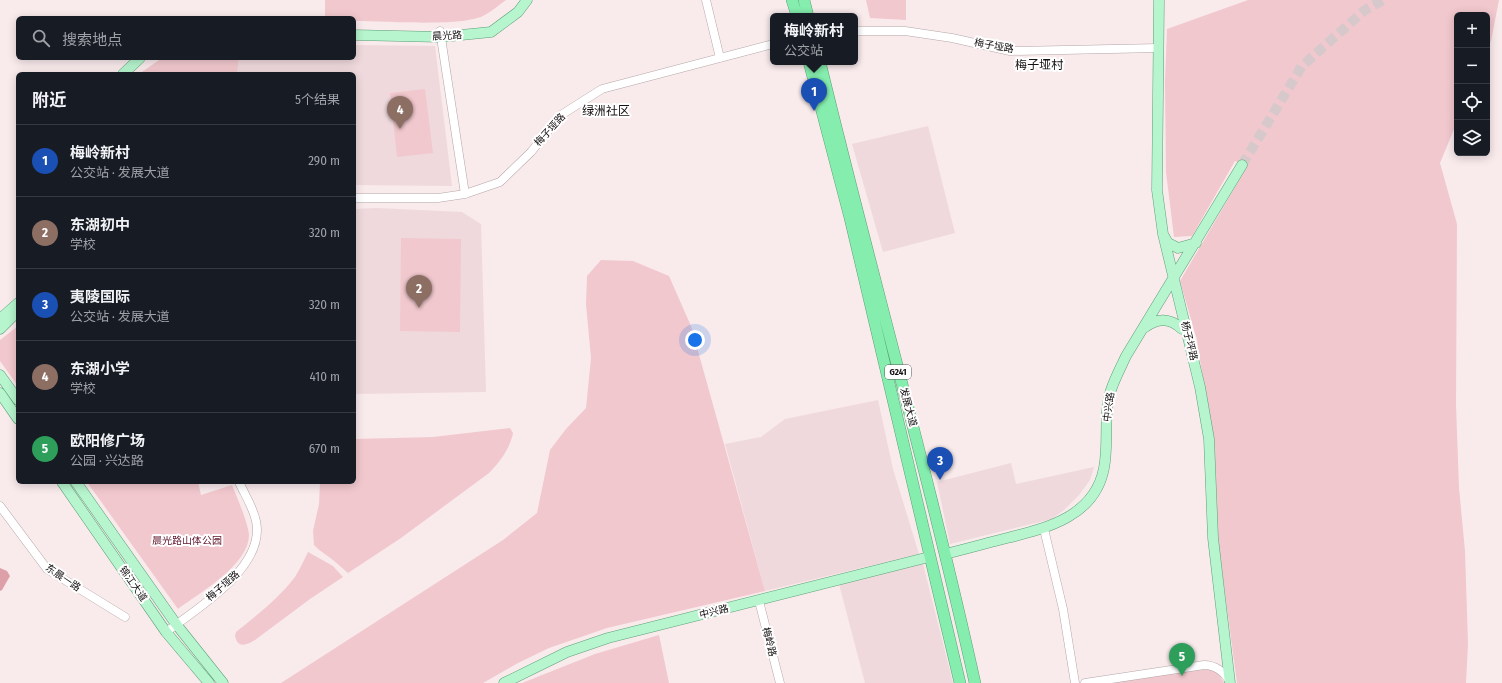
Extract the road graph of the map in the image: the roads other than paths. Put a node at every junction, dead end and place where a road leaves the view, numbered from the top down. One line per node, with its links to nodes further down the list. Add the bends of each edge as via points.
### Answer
1 (518, 0): 12 (main road, 晨光路, via 490,27)
2 (527, 0): 12 (main road, 晨光路, via 518,12 490,32)
3 (706, 0): 16 (street)
4 (792, 0): 8 (highway)
5 (804, 0): 9 (highway)
6 (1152, 0): 15 (main road)
7 (1158, 0): 15 (main road, 杨子坪路)
8 (795, 13)
9 (807, 13)
10 (356, 29): 12 (main road, 晨光路)
11 (858, 31): 15 (street, 梅子垭路, via 905,31 1010,51)
12 (441, 34): 13 (main road, 晨光路); 24 (street)
13 (356, 35)
14 (770, 45): 16 (street, 梅子垭路)
15 (1155, 48): 26 (main road, 杨子坪路, via 1158,190); 28 (main road, via 1152,193)
16 (720, 58): 24 (street, 梅子垭路, via 602,89 560,116 531,152 500,182)
17 (131, 60): 21 (main road)
18 (138, 60): 22 (main road)
19 (809, 65): 45 (highway, 发展大道 / G241, via 850,218)
20 (821, 65): 44 (highway, 发展大道 / G241)
21 (119, 72)
22 (125, 72)
23 (1242, 165): 27 (main road, 中兴路)
24 (465, 194): 25 (street, 梅子垭路, via 438,198)
25 (356, 198)
26 (1163, 234): 27 (main road, via 1168,243 1178,248); 28 (main road, 杨子坪路)
27 (1196, 243): 28 (main road, 中兴路)
28 (1170, 282): 32 (main road, 杨子坪路); 34 (main road, 中兴路)
29 (16, 305): 31 (main road)
30 (16, 313): 33 (main road)
31 (0, 319)
32 (1184, 328): 34 (main road, via 1162,319 1150,323); 50 (main road, 杨子坪路, via 1203,444 1208,539); 59 (main road, 杨子坪路, via 1200,387 1209,439 1213,538)
33 (0, 329)
34 (1141, 330): 43 (main road, 中兴路, via 1111,390 1104,467 1096,490 1073,516)
35 (0, 375): 37 (main road)
36 (0, 393): 38 (main road)
37 (16, 397)
38 (16, 416)
39 (63, 484): 49 (main road, 锦江大道)
40 (77, 484): 48 (main road, 锦江大道)
41 (240, 484): 48 (street, 梅子垭路, via 256,522 256,539 252,554 238,574)
42 (0, 506): 47 (street, 东晨一路, via 47,569)
43 (1044, 529): 44 (main road, 中兴路); 57 (street, via 1063,609)
44 (946, 554): 56 (highway, 发展大道 / G241)
45 (929, 557): 46 (main road, 中兴路); 55 (highway, 发展大道 / G241)
46 (758, 601): 53 (main road, 中兴路, via 608,638 567,652); 54 (street, 梅岭路)
47 (125, 617)
48 (176, 624): 49 (street, 梅子垭路); 52 (main road, 锦江大道)
49 (166, 632): 51 (main road, 锦江大道)
50 (1224, 673): 58 (street, via 1213,666 1204,665); 59 (street)
51 (209, 683)
52 (223, 683)
53 (504, 683)
54 (780, 683)
55 (960, 683)
56 (975, 683)
57 (1075, 683)
58 (1085, 683)
59 (1230, 683)

